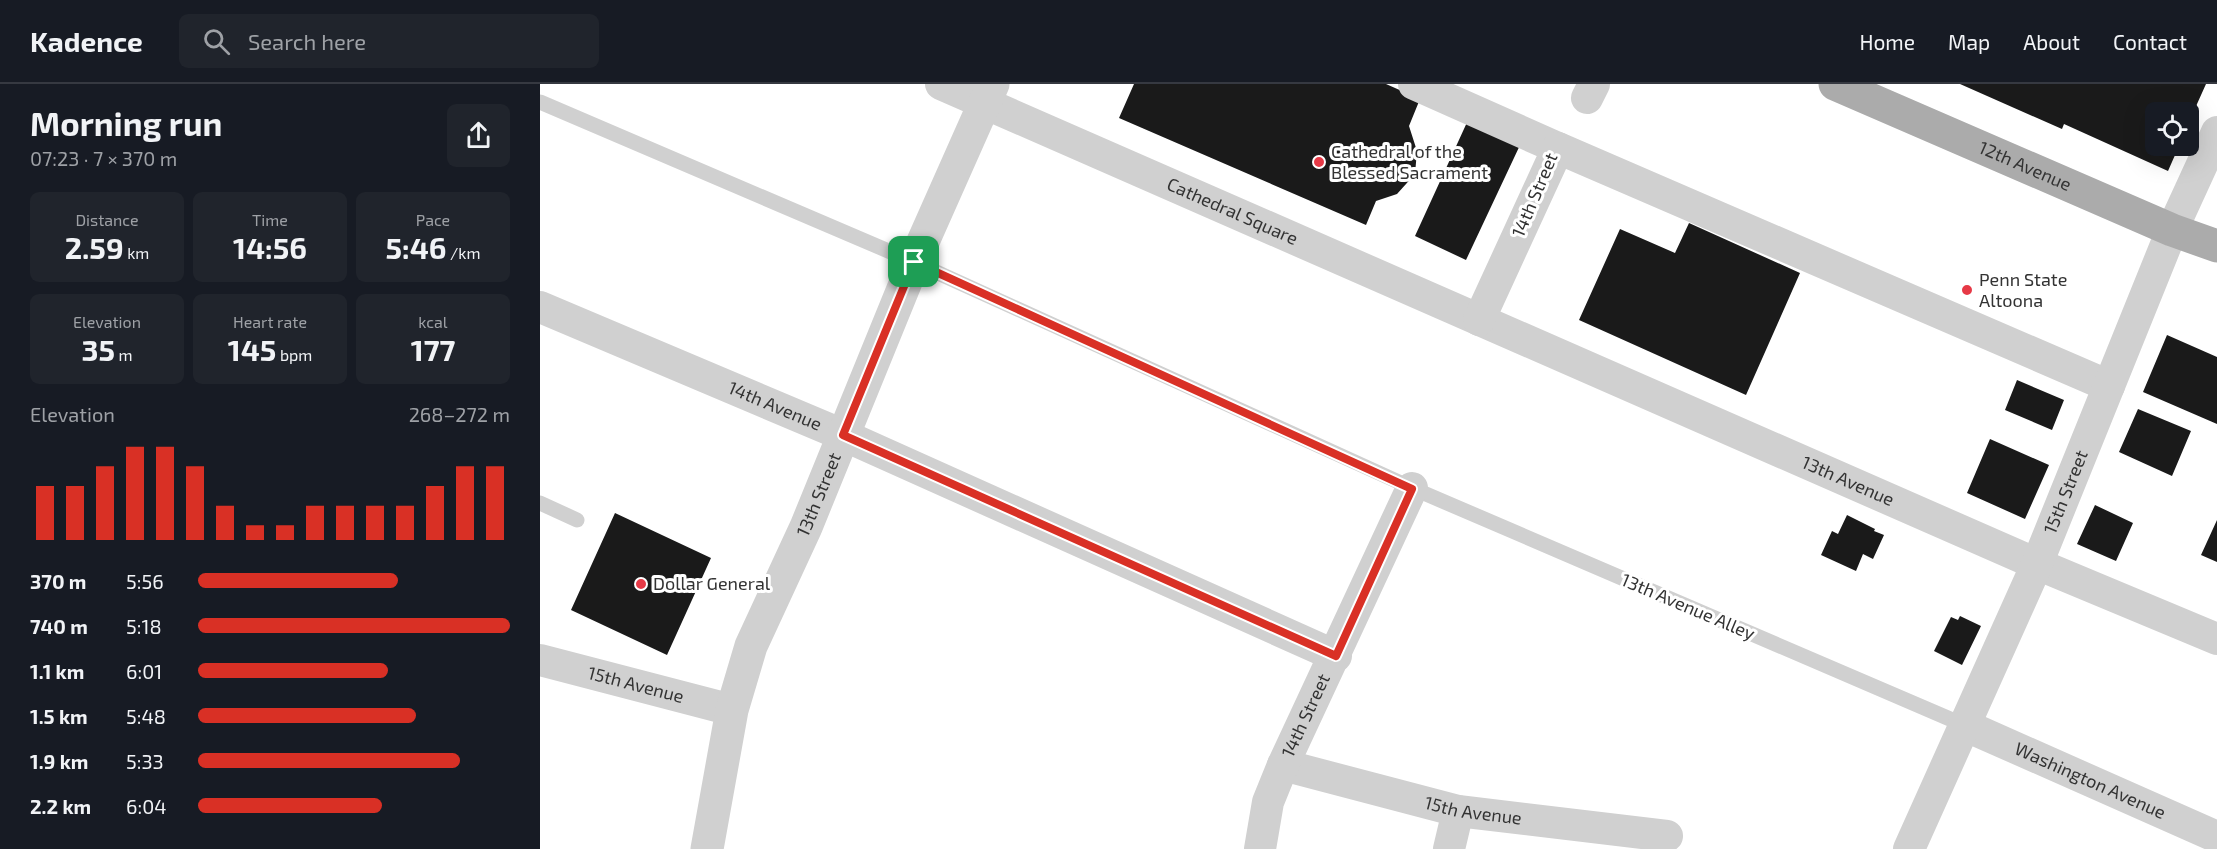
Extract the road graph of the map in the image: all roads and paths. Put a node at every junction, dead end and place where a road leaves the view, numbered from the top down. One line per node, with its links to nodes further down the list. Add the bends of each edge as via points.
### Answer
1 (941, 84): 4 (street)
2 (1414, 84): 7 (street, 14th Street)
3 (1835, 84): 8 (main road, 12th Avenue)
4 (988, 93): 10 (street, 13th Street); 12 (street, Cathedral Square)
5 (540, 102): 10 (lane, 13th Avenue Alley)
6 (2217, 132): 8 (street, 15th Street)
7 (1558, 147): 12 (street, 14th Street); 13 (street)
8 (2172, 230): 9 (main road, 12th Avenue); 13 (street, 15th Street)
9 (2217, 246)
10 (914, 262): 14 (street, 13th Street); 15 (lane, 13th Avenue Alley)
11 (540, 307): 14 (street, 14th Avenue)
12 (1479, 320): 18 (street, 13th Avenue)
13 (2109, 386): 18 (street, 15th Street)
14 (843, 435): 20 (street, 14th Avenue); 22 (street, 13th Street, via 751,646)
15 (1412, 489): 20 (street, 14th Street); 23 (lane, 13th Avenue Alley)
16 (540, 503): 17 (lane)
17 (577, 520)
18 (2037, 564): 19 (street, 13th Avenue); 23 (street, 15th Street)
19 (2217, 639)
20 (1336, 656): 24 (street, 14th Street)
21 (540, 660): 22 (street, 15th Avenue)
22 (732, 710): 29 (street, 13th Street)
23 (1964, 725): 27 (street, Washington Avenue); 32 (street, 15th Street)
24 (1283, 765): 25 (street, 15th Avenue); 30 (street, 14th Street, via 1268,802)
25 (1458, 811): 28 (street, 15th Avenue); 31 (street)
26 (1668, 836): 28 (street, 15th Avenue)
27 (2217, 837)
28 (1633, 841)
29 (707, 849)
30 (1260, 849)
31 (1449, 849)
32 (1909, 849)

